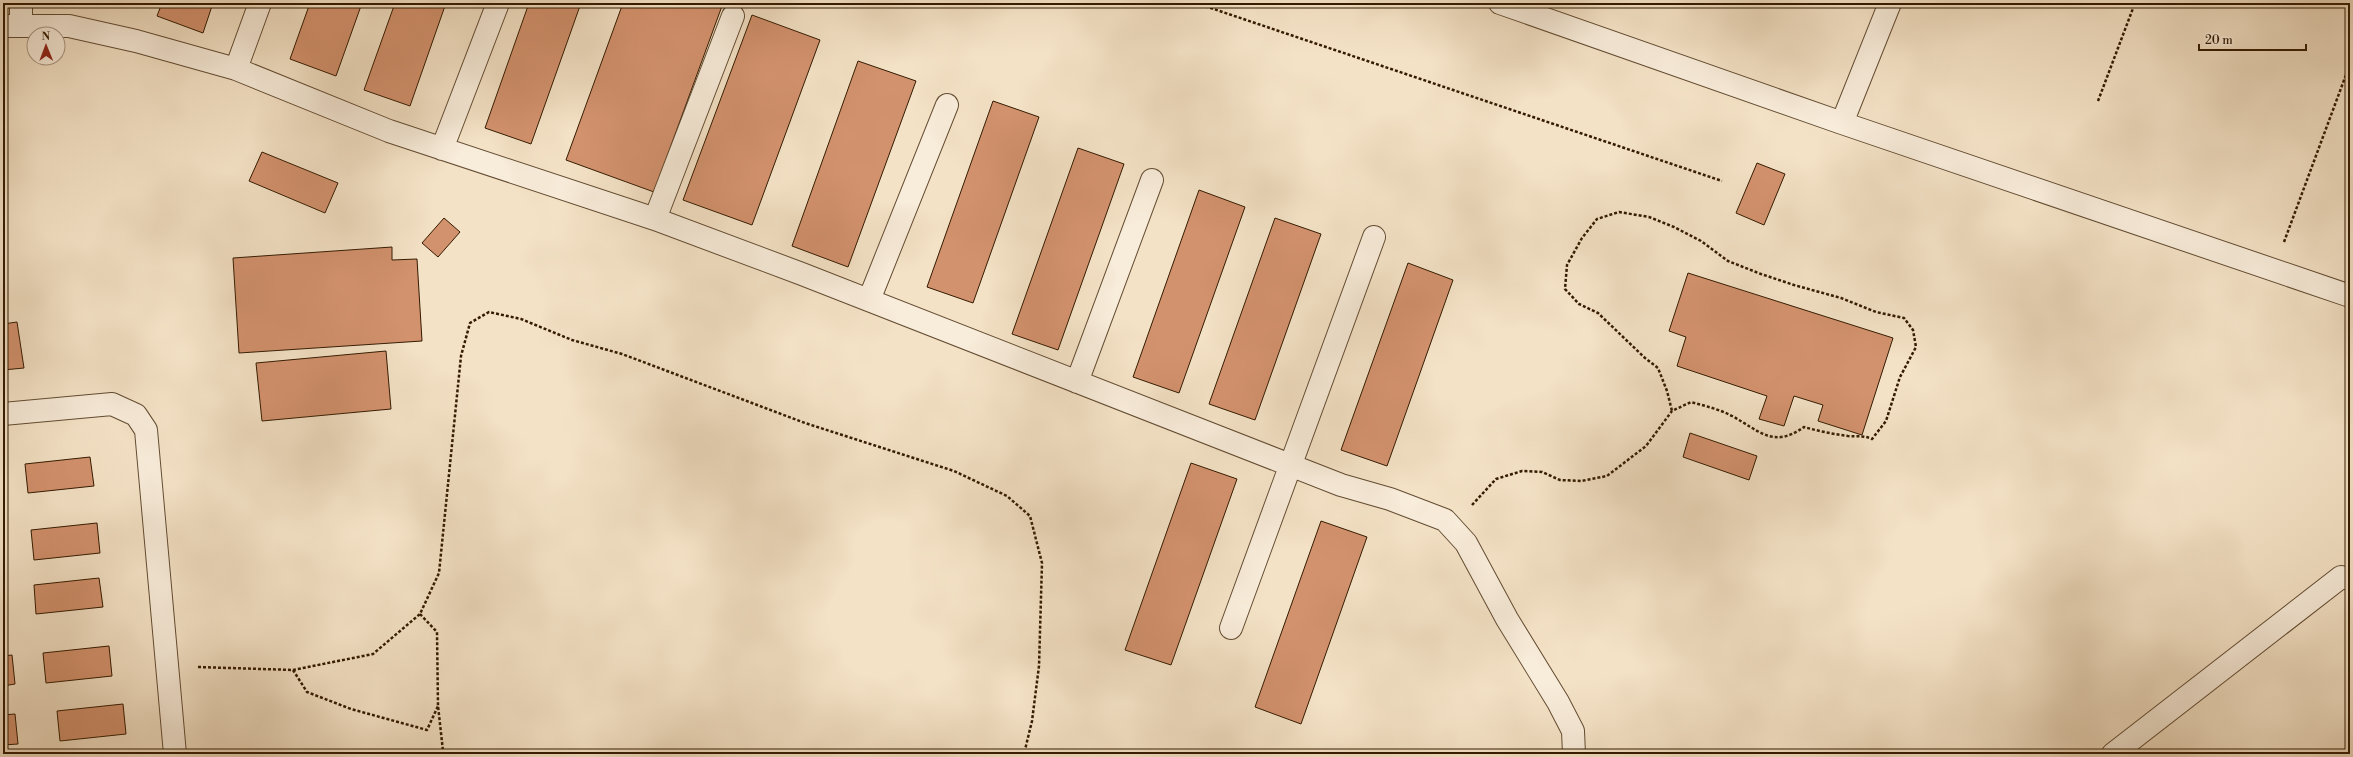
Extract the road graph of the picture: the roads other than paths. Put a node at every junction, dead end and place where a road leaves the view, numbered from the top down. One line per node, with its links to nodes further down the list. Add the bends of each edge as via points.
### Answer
1 (21, 3): 7 (street)
2 (260, 3): 8 (street)
3 (498, 3): 11 (street)
4 (1500, 3): 10 (street)
5 (1890, 3): 10 (street)
6 (733, 16): 13 (street)
7 (12, 26): 8 (street, via 69,26)
8 (236, 68): 11 (street, via 390,131)
9 (947, 105): 16 (street)
10 (1842, 123): 15 (street)
11 (442, 149): 13 (street)
12 (1152, 180): 17 (street)
13 (655, 219): 16 (street)
14 (1374, 237): 19 (street)
15 (2350, 296)
16 (869, 300): 17 (street)
17 (1076, 382): 19 (street)
18 (3, 414): 22 (street, via 112,404 136,414 146,430)
19 (1290, 465): 21 (street); 23 (street, via 1445,520 1466,543 1507,619 1558,702 1573,731)
20 (2350, 578): 24 (street, via 2341,577)
21 (1231, 628)
22 (175, 754)
23 (1574, 754)
24 (2113, 754)

